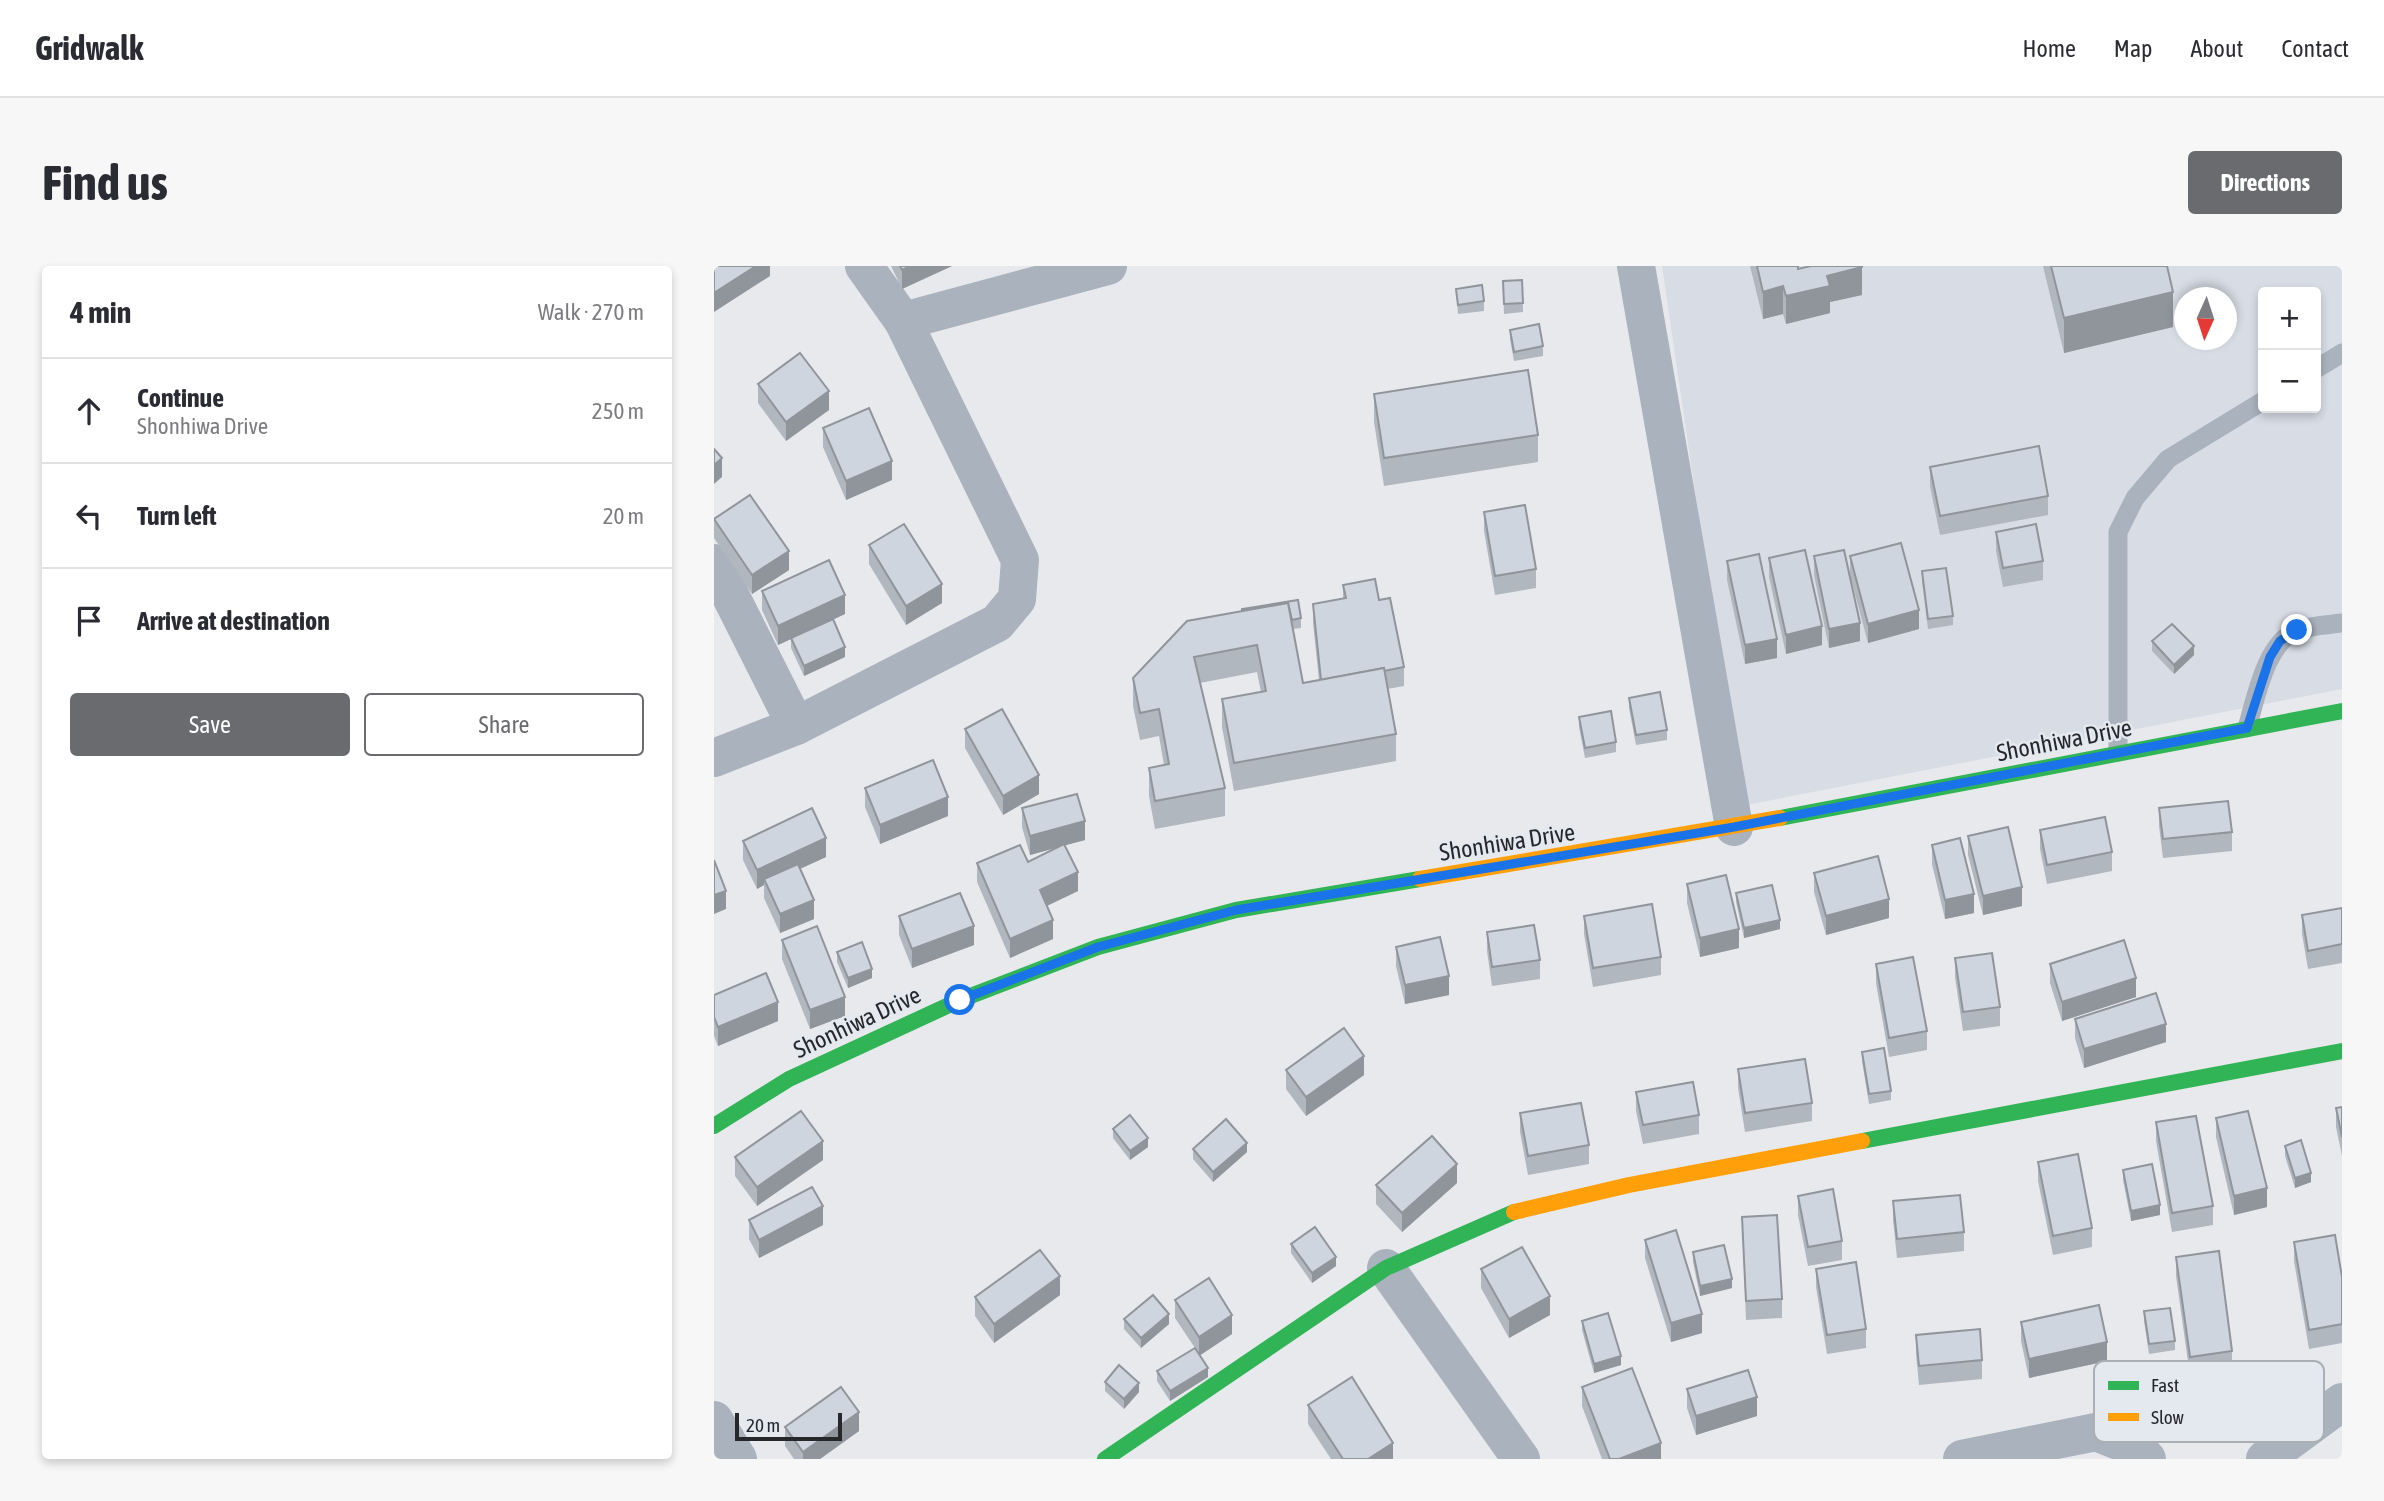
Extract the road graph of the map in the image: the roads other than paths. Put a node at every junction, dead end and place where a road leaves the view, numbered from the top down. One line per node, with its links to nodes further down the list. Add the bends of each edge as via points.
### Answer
1 (864, 266): 4 (street)
2 (1108, 266): 4 (street)
3 (1636, 266): 15 (street)
4 (903, 321): 11 (street, via 1020,560 1017,598 997,623)
5 (2342, 353): 6 (lane)
6 (2321, 366)
7 (2258, 404): 13 (lane, via 2168,459 2135,498 2118,532)
8 (714, 563): 11 (street)
9 (2342, 623): 12 (lane, via 2297,630 2280,641 2270,657)
10 (2342, 711): 12 (street, Shonhiwa Drive)
11 (796, 726): 14 (street)
12 (2247, 728): 13 (street, Shonhiwa Drive)
13 (2118, 752): 15 (street, Shonhiwa Drive)
14 (714, 758)
15 (1734, 827): 17 (street, Shonhiwa Drive, via 1236,910 1098,947 960,1000 789,1079)
16 (2342, 1051): 18 (street, via 1629,1185 1516,1211)
17 (714, 1126)
18 (1386, 1268): 23 (street); 25 (street)
19 (714, 1420): 24 (street)
20 (2094, 1432): 26 (street)
21 (2121, 1442): 27 (street)
22 (2295, 1442): 28 (street)
23 (1121, 1455)
24 (738, 1459)
25 (1521, 1459)
26 (1962, 1459)
27 (2147, 1459)
28 (2265, 1459)

